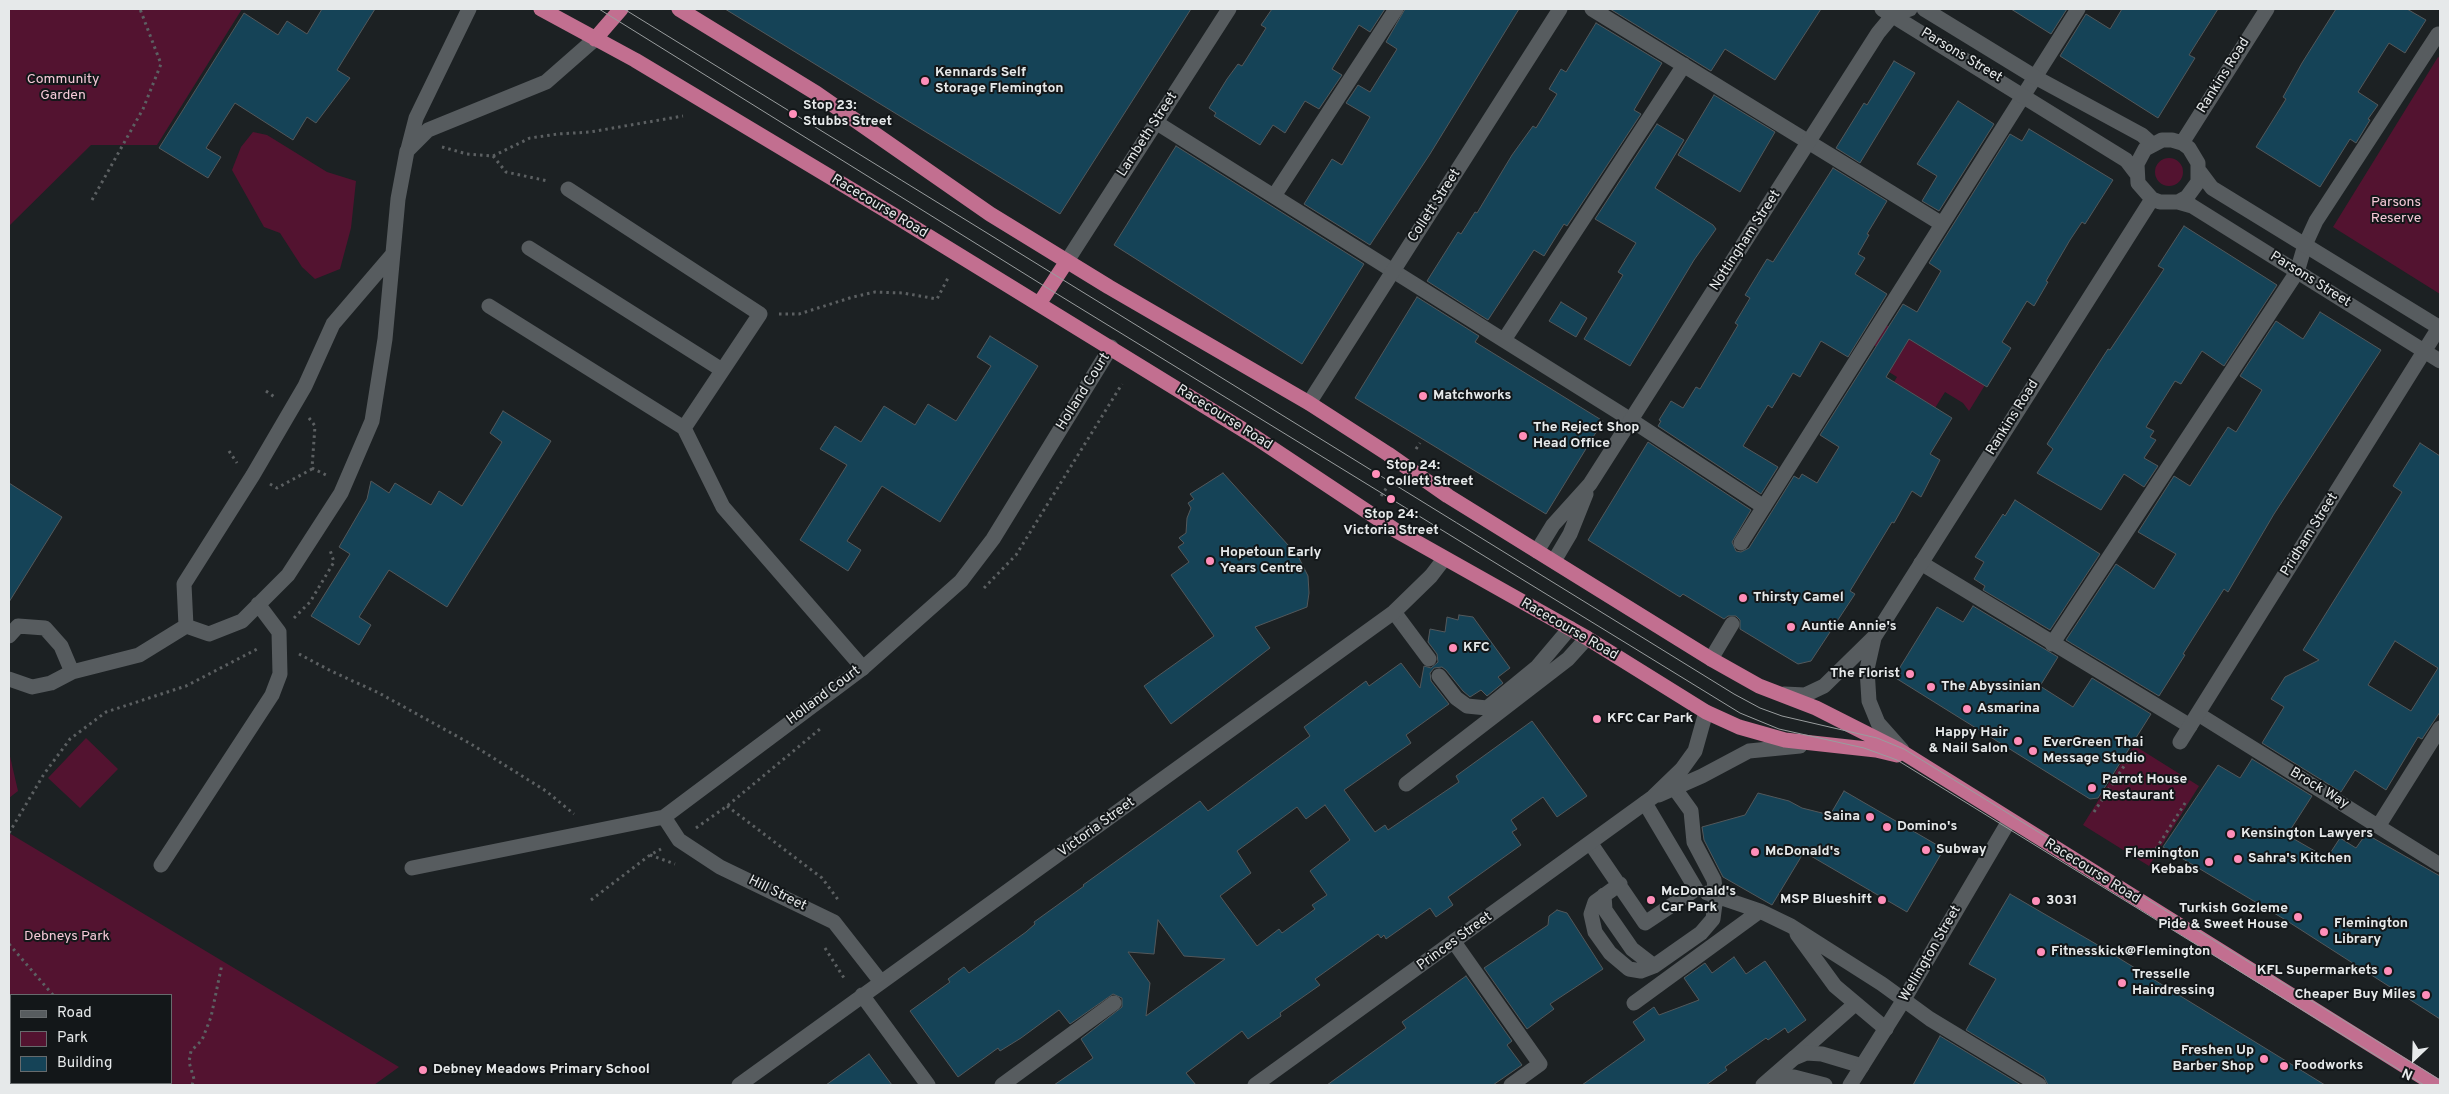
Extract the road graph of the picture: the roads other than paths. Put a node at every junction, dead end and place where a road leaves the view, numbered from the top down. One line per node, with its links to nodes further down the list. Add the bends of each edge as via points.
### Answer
1 (469, 9): 23 (street, via 416,118)
2 (542, 9): 15 (highway, Racecourse Road)
3 (621, 9): 15 (highway)
4 (679, 9): 34 (highway, Racecourse Road, via 816,93 990,214)
5 (1229, 9): 19 (street, Lambeth Street)
6 (1396, 9): 27 (street)
7 (1560, 9): 35 (street, Collett Street)
8 (1592, 9): 16 (street)
9 (1910, 9): 13 (street)
10 (1924, 9): 17 (street, Parsons Street)
11 (2078, 9): 17 (street)
12 (2267, 9): 21 (street, Rankins Road)
13 (1888, 12): 18 (street, Parsons Street); 20 (street, Nottingham Street)
14 (2438, 34): 31 (street, via 2316,221)
15 (595, 38): 23 (street, via 546,82 428,130); 37 (highway, Racecourse Road)
16 (1684, 65): 20 (street); 40 (street)
17 (2035, 78): 18 (street); 22 (street, Parsons Street, via 2142,135)
18 (2023, 94): 25 (street, Parsons Street, via 2126,160); 30 (street)
19 (1157, 123): 27 (street); 34 (street, Lambeth Street)
20 (1809, 142): 30 (street); 46 (street, Nottingham Street)
21 (2182, 143): 22 (street, via 2172,140); 24 (street, via 2195,155)
22 (2152, 144): 25 (street, via 2140,156)
23 (407, 151): 33 (street)
24 (2200, 172): 29 (street, via 2193,191); 31 (street, Parsons Street, via 2212,188)
25 (2136, 173): 28 (street, via 2141,188)
26 (568, 189): 44 (street, via 760,314)
27 (1274, 196): 35 (street)
28 (2152, 199): 29 (street); 54 (street, Rankins Road)
29 (2178, 202): 36 (street, Parsons Street, via 2192,206)
30 (1942, 224): 49 (street)
31 (2305, 245): 36 (street); 39 (street, Parsons Street)
32 (529, 248): 44 (street)
33 (393, 254): 55 (street, via 385,339 372,421 341,493 288,575); 58 (street, via 333,324 305,386 184,584)
34 (1067, 261): 37 (highway); 45 (highway, Racecourse Road)
35 (1394, 271): 40 (street); 45 (street, Collett Street)
36 (2297, 272): 42 (street, Parsons Street); 63 (street)
37 (1039, 304): 41 (highway, Racecourse Road)
38 (489, 306): 47 (street)
39 (2440, 327): 42 (street, Pridham Street)
40 (1504, 340): 46 (street)
41 (1111, 347): 52 (highway, Racecourse Road); 66 (street, Holland Court, via 993,539 961,581)
42 (2424, 351): 43 (street, Parsons Street); 72 (street, Pridham Street)
43 (2440, 361)
44 (722, 370): 47 (street)
45 (1309, 403): 51 (highway, Racecourse Road)
46 (1631, 420): 48 (street, Nottingham Street); 49 (street)
47 (684, 428): 66 (street, via 724,508)
48 (1590, 484): 51 (street, Nottingham Street, via 1553,525); 53 (street, Nottingham Street, via 1570,534)
49 (1764, 507): 50 (street)
50 (1741, 543)
51 (1537, 551): 53 (highway, Racecourse Road)
52 (1444, 559): 56 (street, Victoria Street); 59 (highway, Racecourse Road)
53 (1554, 562): 65 (highway, Racecourse Road)
54 (1921, 563): 61 (street, Rankins Road); 63 (street, Brock Way)
55 (258, 604): 58 (street, via 242,621 209,634); 84 (street, via 279,632 280,674 272,695)
56 (1394, 612): 64 (street); 95 (street, Victoria Street)
57 (1732, 624): 65 (street)
58 (186, 626): 67 (street, via 139,654)
59 (1570, 628): 62 (highway, Racecourse Road); 68 (street, via 1537,667 1486,708 1467,706 1456,698)
60 (9, 636): 67 (street, via 18,626 45,628 61,646)
61 (1874, 636): 70 (street, Rankins Road, via 1838,675 1816,691 1799,696); 76 (street, Rankins Road, via 1866,677 1873,712 1891,740)
62 (1587, 638): 71 (highway, Racecourse Road); 77 (street, via 1568,659)
63 (2052, 644): 72 (street, Brock Way)
64 (1429, 659)
65 (1711, 659): 70 (highway, Racecourse Road)
66 (863, 668): 80 (street, Holland Court)
67 (72, 672): 69 (street, via 51,683 32,687)
68 (1439, 676)
69 (9, 679)
70 (1777, 694): 76 (highway, Racecourse Road, via 1840,718)
71 (1706, 712): 75 (highway, Racecourse Road, via 1771,737); 78 (street, via 1695,751)
72 (2194, 720): 74 (street, Pridham Street); 82 (street, Brock Way)
73 (2440, 728): 82 (street)
74 (2180, 742)
75 (1823, 746): 76 (highway, Racecourse Road, via 1887,752); 78 (street, Princes Street, via 1749,751)
76 (1928, 768): 81 (highway, Racecourse Road)
77 (1406, 784)
78 (1672, 786): 79 (street, Princes Street); 90 (street, via 1691,811 1694,842 1714,880)
79 (1649, 800): 83 (street, Princes Street); 88 (street)
80 (664, 817): 86 (street, Holland Court); 95 (street, Hill Street, via 679,840 720,867 834,922)
81 (2009, 820): 97 (street, Wellington Street); 113 (highway, Racecourse Road)
82 (2379, 825): 85 (street, Brock Way, via 2420,848)
83 (1591, 844): 87 (street); 93 (street, Princes Street)
84 (161, 865)
85 (2440, 865)
86 (412, 868)
87 (1620, 884): 88 (street, via 1645,923); 89 (street)
88 (1696, 889): 90 (street)
89 (1604, 896): 94 (street, via 1605,910 1632,949); 94 (street, via 1592,905 1595,932 1624,966 1636,971)
90 (1716, 896): 91 (street); 94 (street, via 1713,919 1706,929)
91 (1760, 911): 92 (street); 99 (street)
92 (1791, 926): 97 (street); 100 (street, via 1835,986)
93 (1454, 942): 107 (street, Princes Street); 108 (street, via 1540,1064)
94 (1654, 966)
95 (880, 982): 96 (street, Victoria Street)
96 (862, 995): 104 (street, Victoria Street); 105 (street)
97 (1903, 1001): 101 (street, Wellington Street); 112 (street)
98 (1114, 1003): 106 (street)
99 (1634, 1003)
100 (1855, 1004): 101 (street); 102 (street)
101 (1886, 1030): 103 (street, Wellington Street)
102 (1794, 1058): 103 (street, via 1814,1053); 109 (street)
103 (1862, 1066): 111 (street, Wellington Street)
104 (739, 1085)
105 (928, 1085)
106 (1002, 1085)
107 (1255, 1085)
108 (1510, 1085)
109 (1763, 1085): 110 (street, via 1776,1079 1794,1077)
110 (1825, 1085)
111 (1850, 1085)
112 (2039, 1085)
113 (2435, 1085)

